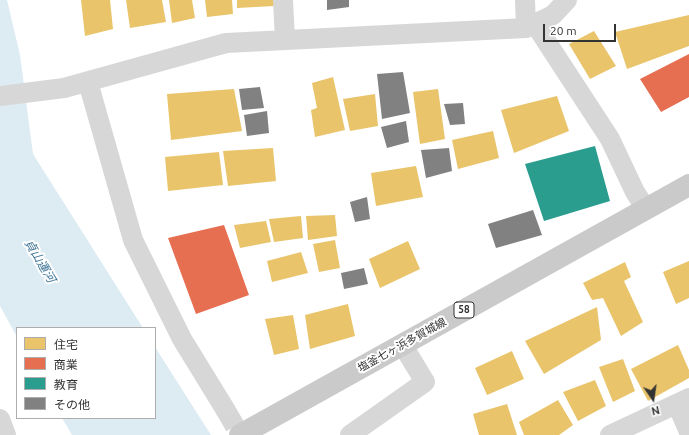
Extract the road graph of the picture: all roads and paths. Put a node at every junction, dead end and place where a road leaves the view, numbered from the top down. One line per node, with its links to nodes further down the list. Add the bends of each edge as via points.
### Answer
1 (283, 0): 5 (street)
2 (526, 0): 4 (street)
3 (567, 0): 4 (street, via 553,15)
4 (530, 26): 5 (street); 9 (street, via 610,139)
5 (285, 40): 6 (street, via 226,43)
6 (88, 82): 7 (street, via 64,88); 12 (street, via 133,240 182,339)
7 (0, 96)
8 (689, 185): 9 (main road, 塩釜七ヶ浜多賀城線 / 58)
9 (646, 209): 10 (main road, 塩釜七ヶ浜多賀城線 / 58)
10 (402, 344): 16 (main road, 塩釜七ヶ浜多賀城線 / 58); 17 (street, via 425,382)
11 (683, 401): 14 (street); 18 (street)
12 (225, 409)
13 (0, 419): 15 (street)
14 (689, 432)
15 (6, 435)
16 (240, 435)
17 (350, 435)
18 (610, 435)

